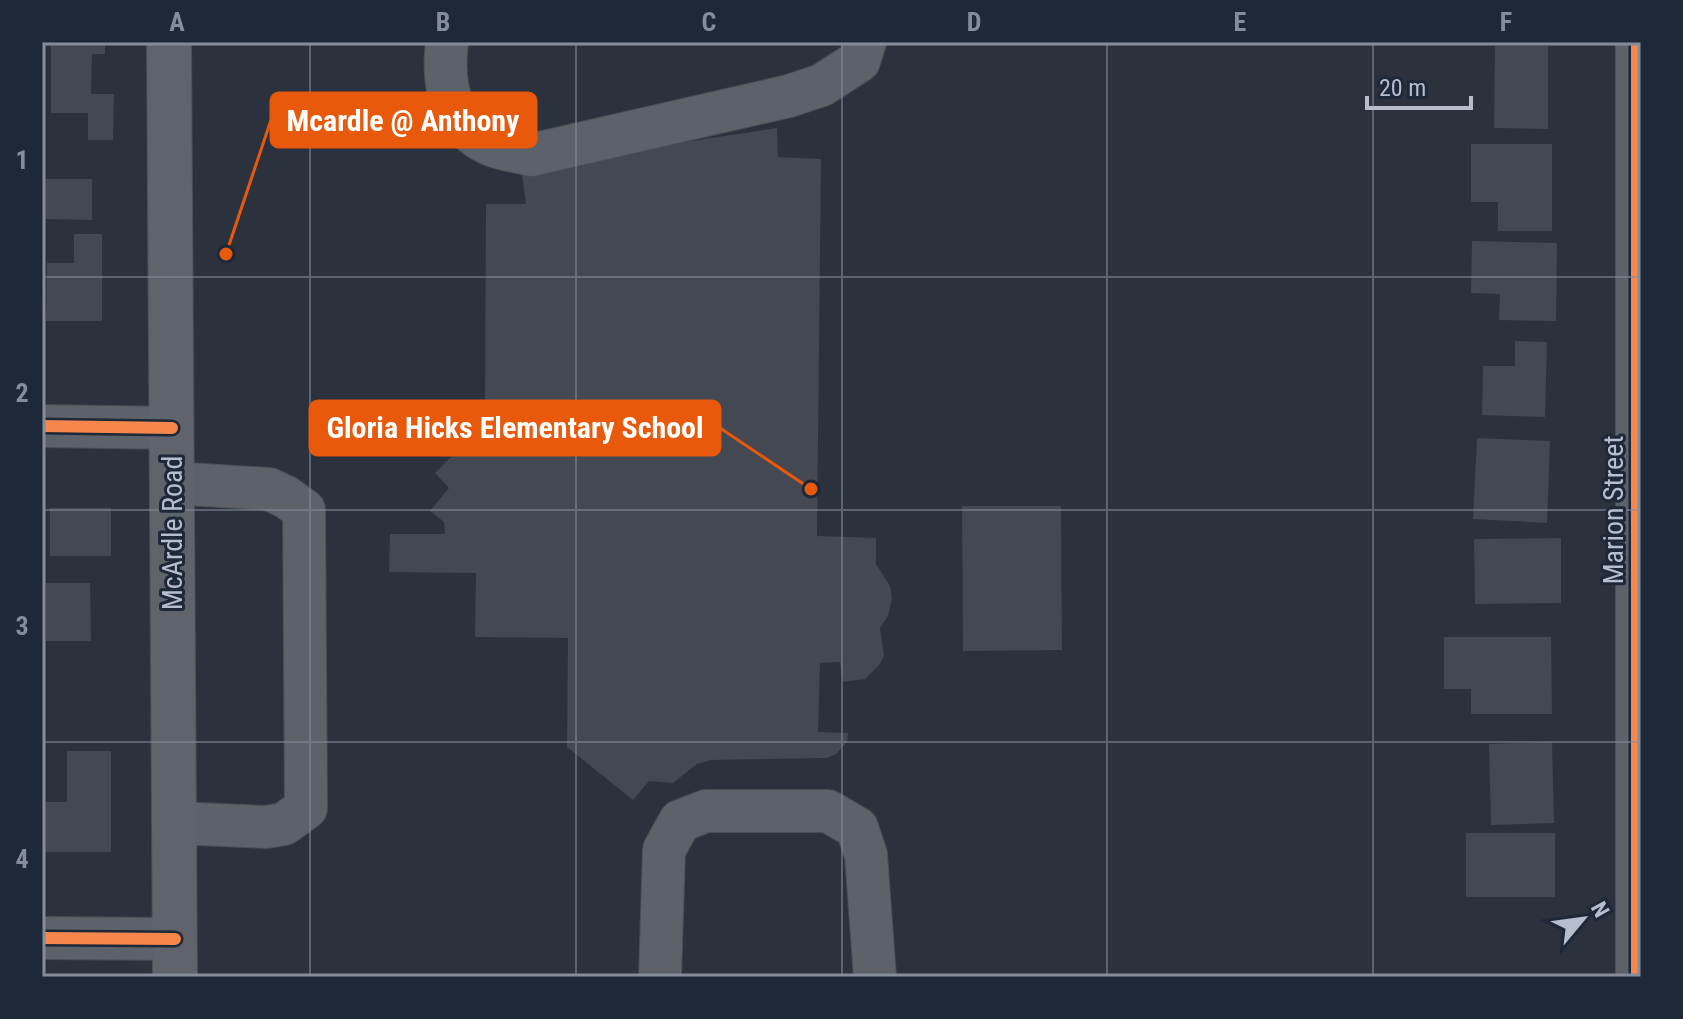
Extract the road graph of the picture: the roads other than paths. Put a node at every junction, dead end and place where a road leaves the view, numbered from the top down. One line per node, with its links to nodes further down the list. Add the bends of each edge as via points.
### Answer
1 (169, 42): 6 (main road, McArdle Road)
2 (447, 42): 3 (street, via 446,88 465,129 490,145 531,155 822,85 859,61)
3 (865, 42)
4 (1637, 42): 13 (street, Marion Street)
5 (42, 426): 6 (street)
6 (172, 428): 7 (main road, McArdle Road)
7 (172, 483): 8 (main road, McArdle Road); 8 (street, via 269,489 304,510 306,808 275,826)
8 (174, 823): 10 (main road, McArdle Road)
9 (42, 938): 10 (street)
10 (175, 958)
11 (660, 977): 12 (street, via 664,850 680,821 706,811 828,811 857,828 866,855)
12 (875, 977)
13 (1637, 977)

